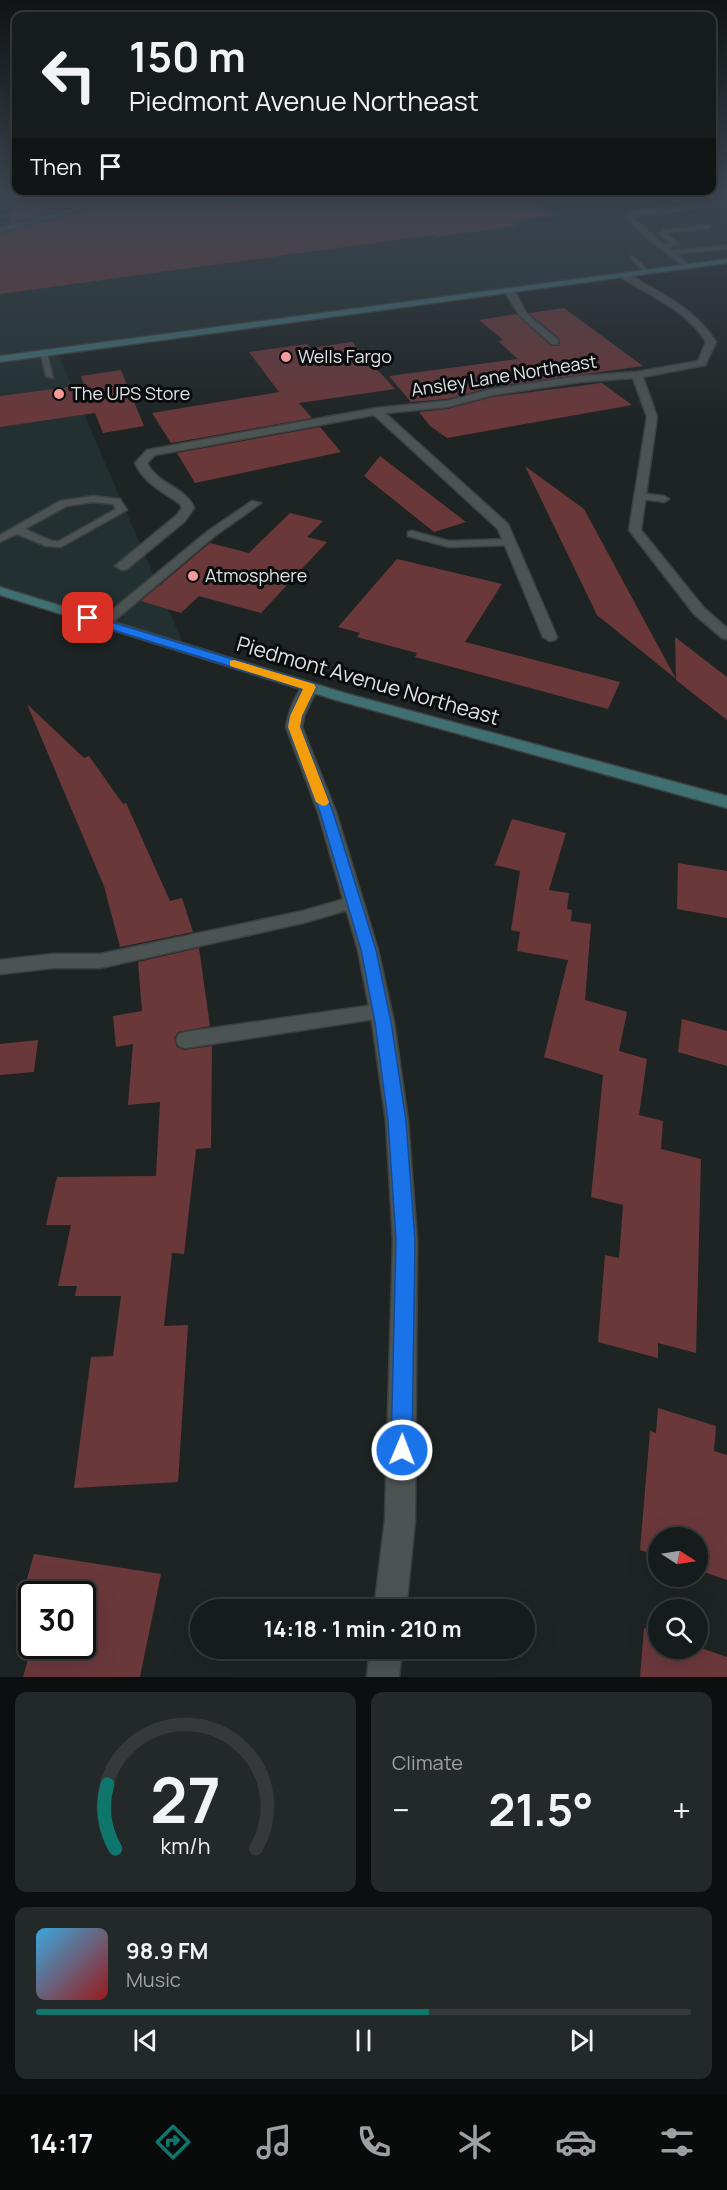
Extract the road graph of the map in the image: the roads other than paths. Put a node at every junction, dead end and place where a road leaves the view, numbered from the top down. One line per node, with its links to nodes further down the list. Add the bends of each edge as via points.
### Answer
1 (636, 273): 2 (main road)
2 (623, 275): 3 (main road); 7 (street, via 670,303 707,333 711,342 702,363)
3 (506, 291): 4 (lane); 5 (main road)
4 (555, 342)
5 (43, 353): 6 (main road); 8 (lane)
6 (0, 359)
7 (637, 375): 9 (street, Ansley Lane Northeast, via 580,379 492,392 447,404); 10 (street, via 652,417)
8 (50, 376)
9 (376, 411): 16 (street, via 504,527); 17 (street, via 151,452 141,463 144,471 153,483 186,502 188,508)
10 (640, 496): 11 (lane); 20 (street, via 635,530 699,611)
11 (664, 499)
12 (256, 503): 19 (lane, via 212,532)
13 (17, 530): 13 (lane, via 50,544 62,544 122,510 116,501 64,503); 15 (lane)
14 (412, 534): 16 (lane, via 449,544)
15 (0, 539)
16 (510, 542): 21 (street)
17 (122, 566)
18 (0, 591): 19 (main road, Piedmont Avenue Northeast)
19 (104, 623): 22 (main road, Piedmont Avenue Northeast)
20 (727, 635)
21 (550, 637)
22 (310, 687): 23 (main road, Piedmont Avenue Northeast); 24 (street, via 294,727 327,812)
23 (727, 802)
24 (355, 902): 25 (lane, via 100,961); 26 (street)
25 (0, 967)
26 (381, 1011): 27 (lane); 28 (street, via 397,1121 405,1240 400,1520)
27 (185, 1040)
28 (391, 1599)
29 (385, 1659): 30 (street)
30 (383, 1677)

